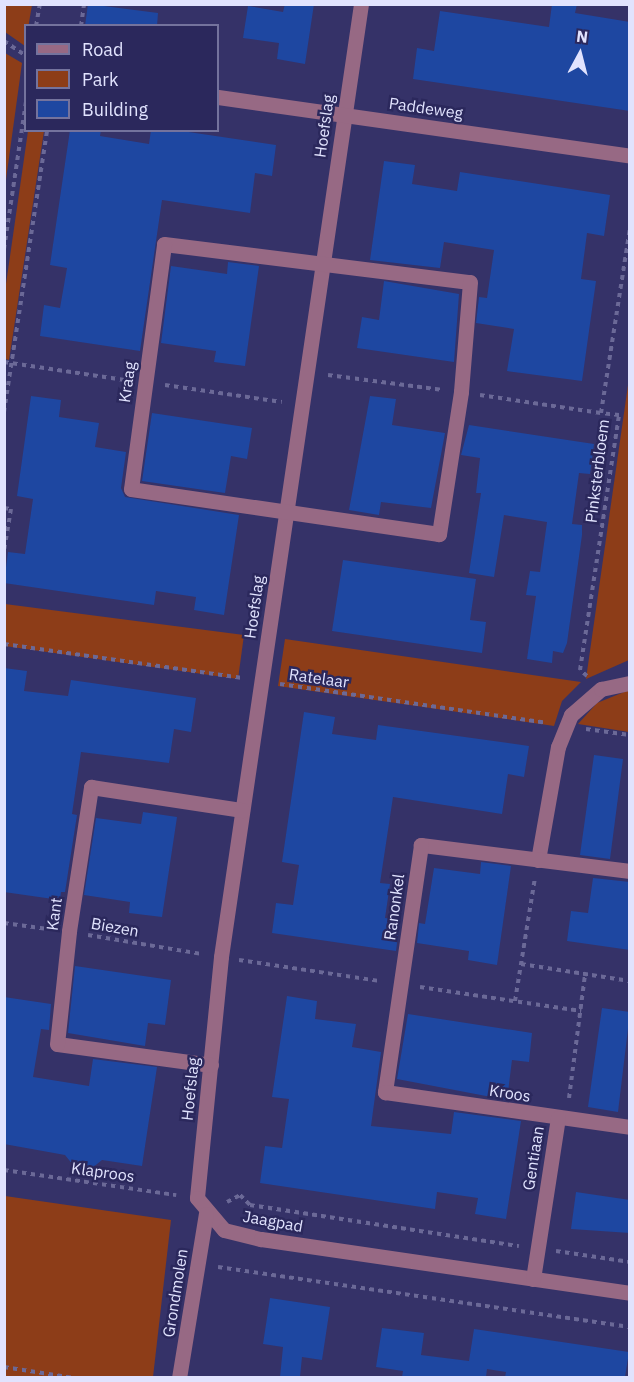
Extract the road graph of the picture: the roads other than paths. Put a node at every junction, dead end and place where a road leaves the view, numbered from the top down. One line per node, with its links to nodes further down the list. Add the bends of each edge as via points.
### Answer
1 (361, 4): 3 (street, Hoefslag)
2 (219, 97): 3 (street, Paddeweg)
3 (343, 115): 4 (street, Paddeweg); 5 (street, Hoefslag)
4 (630, 156)
5 (322, 264): 6 (street, Hoefslag); 6 (street, Kraag, via 470,282 461,392 439,534); 6 (street, Kraag, via 164,244 131,489)
6 (285, 513): 8 (street, Hoefslag)
7 (630, 683): 9 (street, via 601,689 582,702 566,726)
8 (242, 810): 11 (street, Hoefslag, via 221,957); 11 (street, Kant, via 91,787 69,932 57,1044)
9 (538, 860): 10 (street); 12 (street, Ranonkel, via 421,845)
10 (630, 871)
11 (211, 1065): 15 (street, Hoefslag, via 197,1198)
12 (385, 1092): 13 (street, Kroos)
13 (558, 1118): 14 (street, Kroos); 16 (street, Gentiaan)
14 (630, 1127)
15 (206, 1214): 16 (street, Jaagpad, via 224,1230 261,1239); 18 (street, Grondmolen)
16 (533, 1279): 17 (street, Jaagpad)
17 (630, 1293)
18 (179, 1377)

